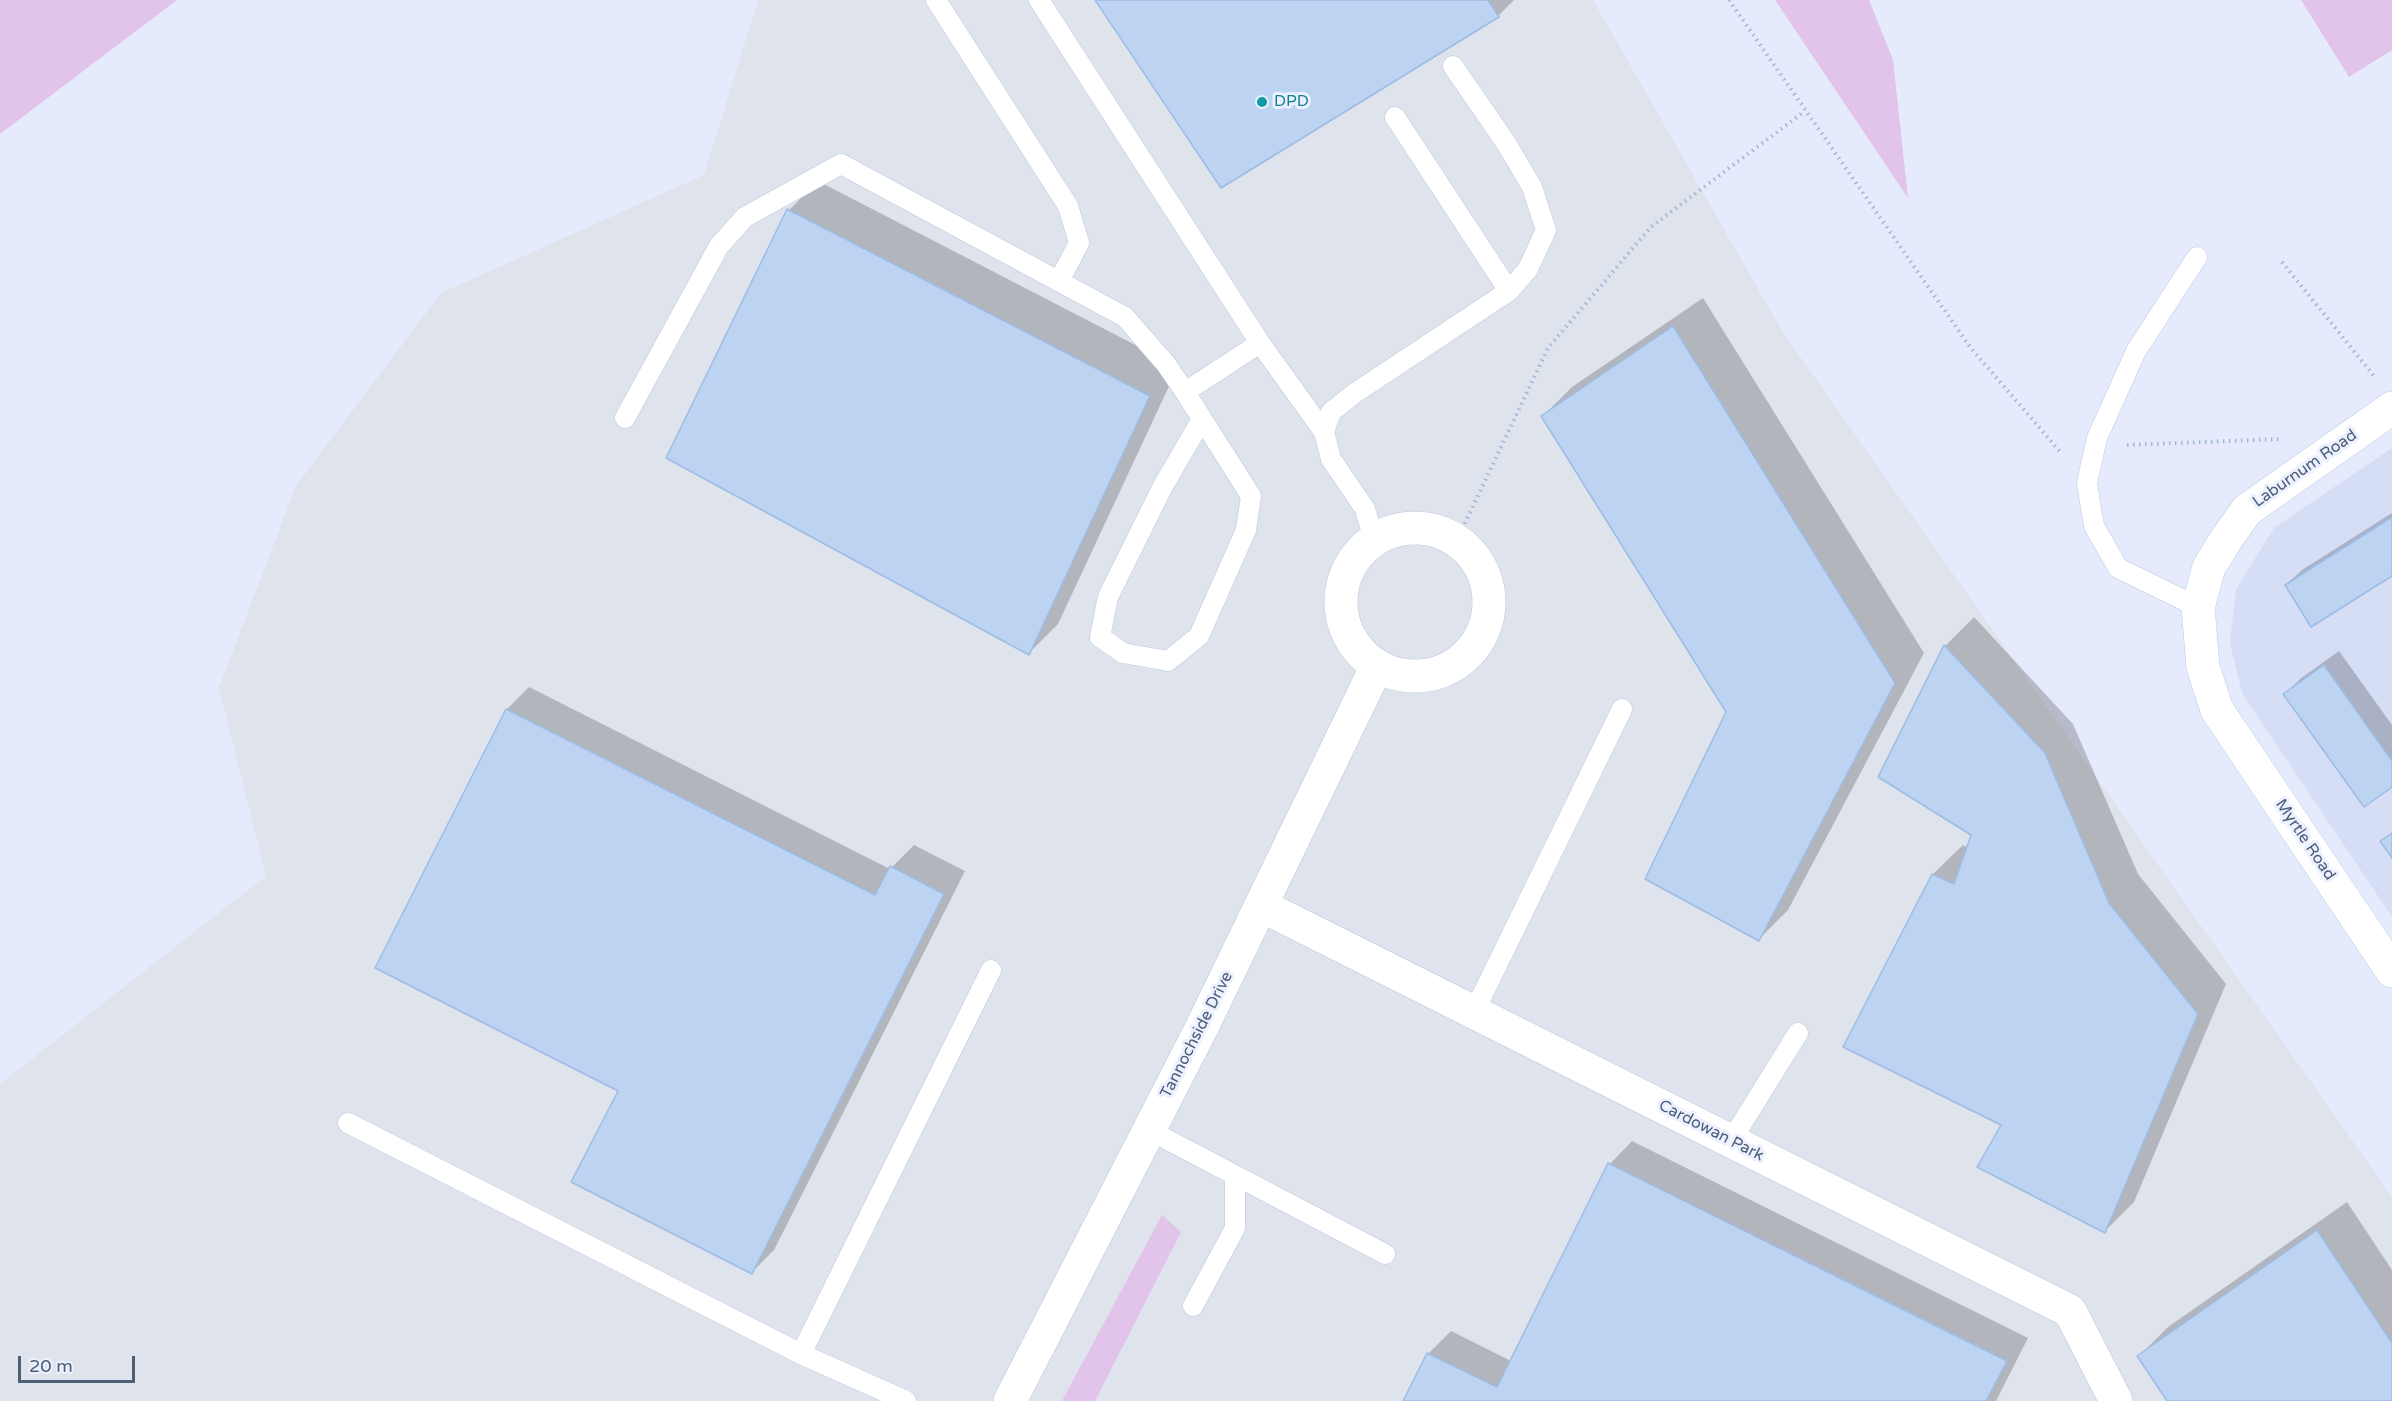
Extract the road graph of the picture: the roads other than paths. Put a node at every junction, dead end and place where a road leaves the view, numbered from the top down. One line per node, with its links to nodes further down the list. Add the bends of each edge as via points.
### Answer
1 (936, 0): 6 (lane, via 1068,206 1079,243)
2 (1039, 0): 8 (lane)
3 (1453, 66): 7 (lane, via 1532,187 1546,230 1528,268)
4 (1395, 117): 7 (lane)
5 (2197, 257): 15 (lane, via 2136,351 2094,447 2087,483 2094,526 2118,568)
6 (1059, 281): 9 (lane, via 1125,317); 11 (lane, via 841,164 745,217 719,246)
7 (1509, 291): 13 (lane, via 1355,393 1331,412)
8 (1260, 343): 9 (lane); 13 (lane)
9 (1185, 392): 12 (lane)
10 (2385, 394): 15 (street, Laburnum Road, via 2247,510 2209,567)
11 (625, 418)
12 (1202, 419): 12 (lane, via 1251,496 1246,530 1198,636 1168,661 1123,653 1100,637 1108,597 1163,486)
13 (1324, 432): 14 (lane, via 1331,459 1365,509)
14 (1374, 540): 16 (street, via 1351,566 1341,610 1345,627 1358,649); 16 (street, via 1408,528 1433,530 1457,540 1476,558 1487,581 1490,607 1480,639 1464,659 1430,675 1404,675)
15 (2198, 607): 18 (street, Laburnum Road, via 2204,667)
16 (1377, 666): 19 (street, Tannochside Drive)
17 (1622, 709): 22 (lane)
18 (2217, 710): 21 (street, Myrtle Road)
19 (1262, 906): 22 (street, Cardowan Park); 25 (street, Tannochside Drive)
20 (991, 970): 30 (lane)
21 (2392, 971)
22 (1474, 1012): 26 (street, Cardowan Park)
23 (1798, 1033): 26 (lane)
24 (348, 1123): 30 (lane)
25 (1149, 1131): 27 (lane); 32 (street, Tannochside Drive)
26 (1731, 1141): 33 (street, Cardowan Park, via 2070,1311)
27 (1235, 1176): 28 (lane); 29 (lane, via 1235,1228)
28 (1385, 1254)
29 (1193, 1306)
30 (801, 1354): 31 (lane)
31 (906, 1401)
32 (1010, 1401)
33 (2116, 1401)

